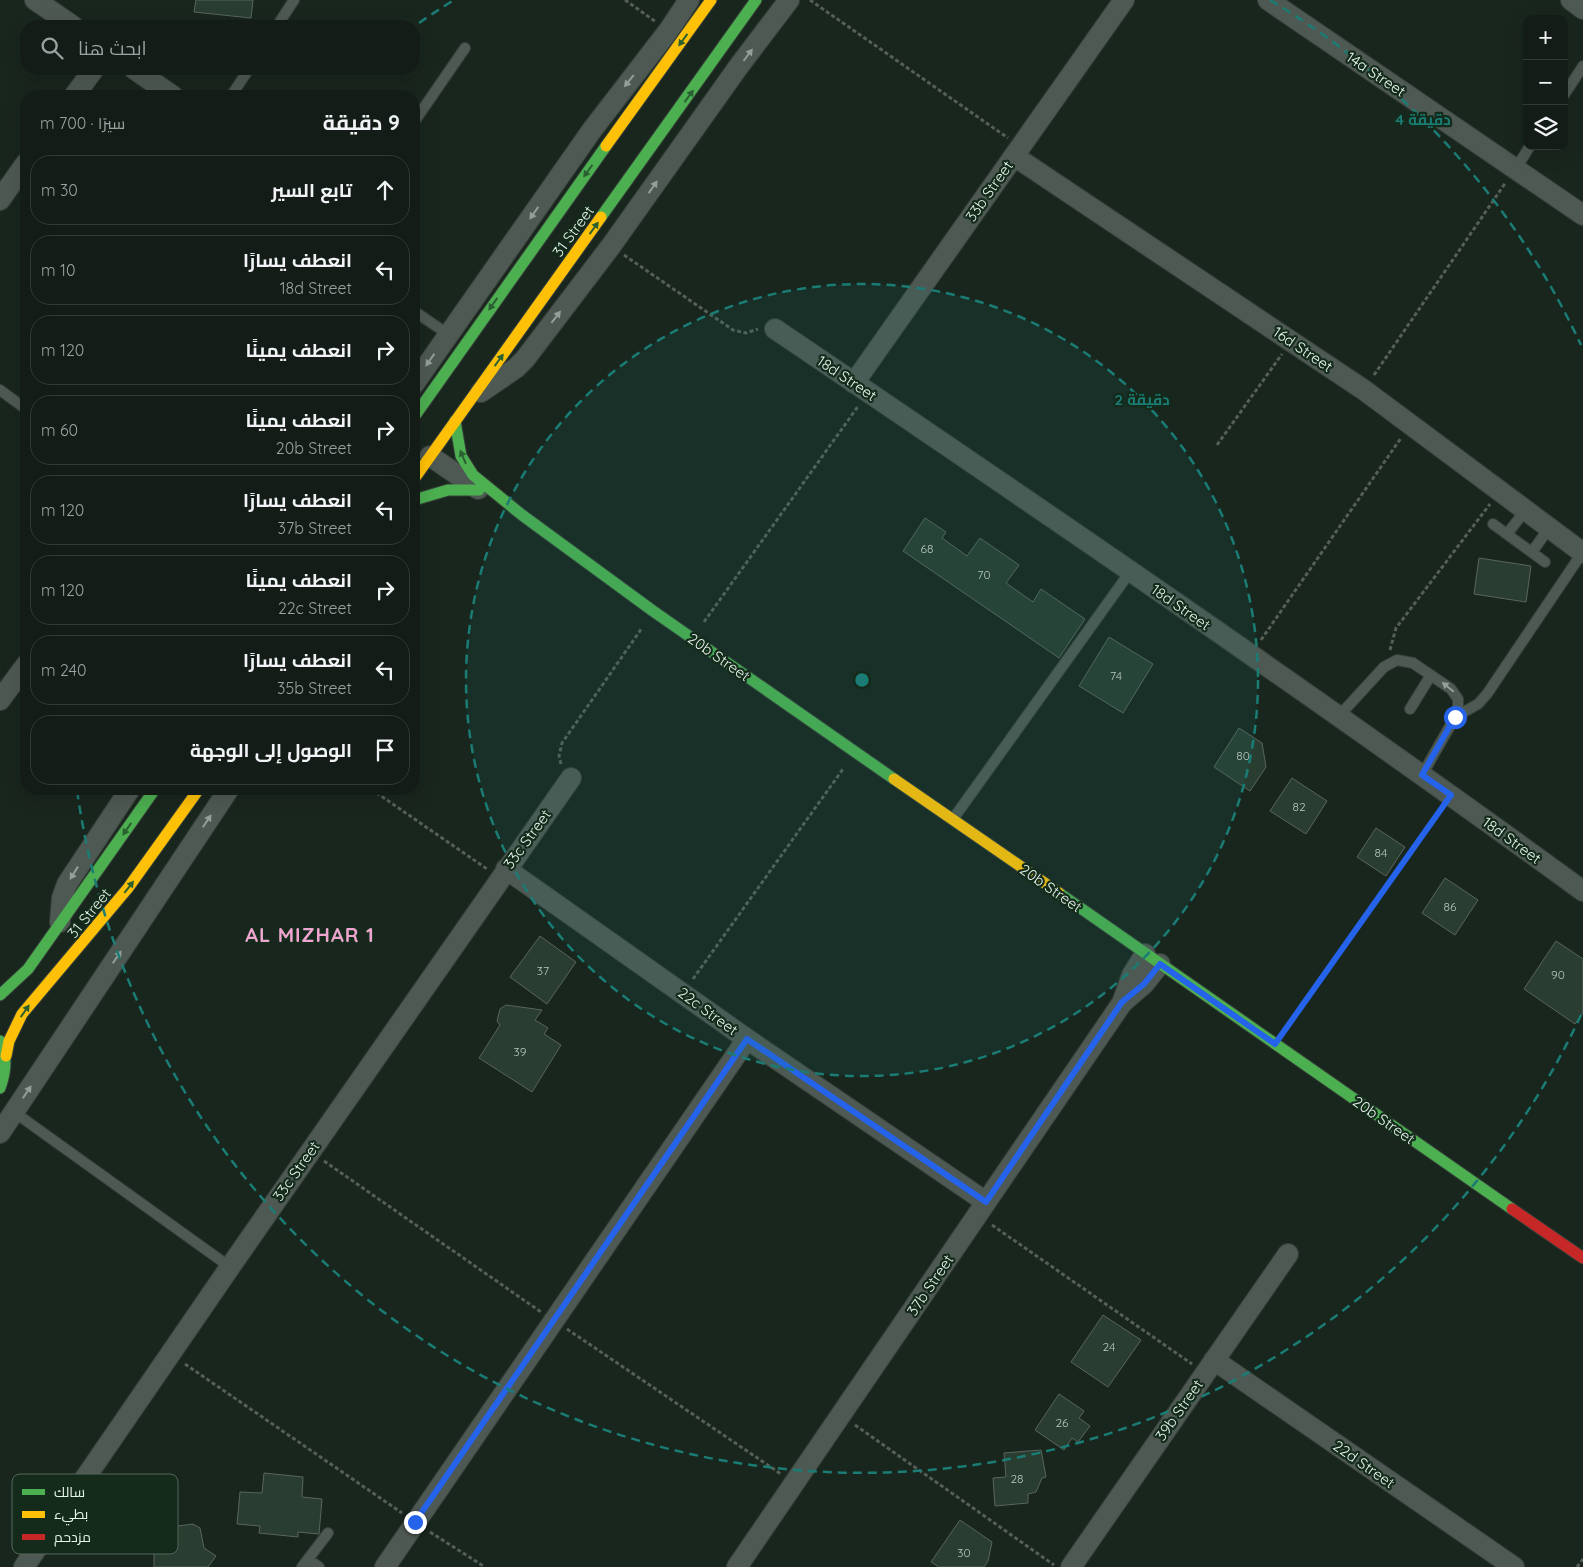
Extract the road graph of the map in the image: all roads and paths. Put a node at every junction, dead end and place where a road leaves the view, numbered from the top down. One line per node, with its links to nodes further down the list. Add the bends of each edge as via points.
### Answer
1 (35, 0): 13 (street)
2 (294, 0): 14 (lane)
3 (625, 0): 15 (path)
4 (689, 0): 15 (street)
5 (711, 0): 33 (street, 31 Street, one-way to 33)
6 (756, 0): 43 (street, 31 Street, one-way to 6)
7 (789, 0): 32 (street, one-way to 7)
8 (810, 0): 27 (path)
9 (1124, 0): 27 (street, 33b Street)
10 (1268, 0): 28 (street, 14a Street)
11 (1571, 0): 12 (street)
12 (1583, 9)
13 (63, 20)
14 (281, 20)
15 (669, 30): 37 (street, one-way to 37, via 592,130)
16 (465, 48): 25 (lane)
17 (1583, 66): 21 (lane)
18 (90, 75): 22 (street)
19 (143, 75): 23 (street)
20 (245, 75): 24 (lane)
21 (1568, 89)
22 (78, 90)
23 (164, 90)
24 (235, 90)
25 (420, 113)
26 (1528, 150): 28 (lane)
27 (1017, 151): 38 (street, 16d Street); 40 (street, 33b Street)
28 (1515, 170): 31 (street, 14a Street); 42 (path)
29 (20, 172): 30 (street)
30 (0, 200)
31 (1583, 215)
32 (612, 246): 36 (path, via 737,332); 43 (street, one-way to 32, via 526,358)
33 (514, 274): 35 (street, via 509,298); 45 (street, 31 Street, one-way to 45)
34 (420, 316): 37 (lane)
35 (498, 320)
36 (775, 329): 40 (street, 18d Street)
37 (449, 335): 39 (street, one-way to 39)
38 (1292, 341): 42 (street, 16d Street); 48 (path)
39 (420, 376)
40 (861, 388): 62 (street, 18d Street); 64 (path)
41 (0, 390): 44 (lane)
42 (1364, 390): 47 (street, 16d Street)
43 (471, 398): 46 (street, 31 Street)
44 (20, 405)
45 (420, 409)
46 (455, 421): 49 (street, 31 Street); 55 (street, 20b Street, one-way to 46, via 482,483 467,466 459,448)
47 (1410, 425): 52 (street, 16d Street); 65 (path)
48 (1217, 445)
49 (428, 448): 50 (street, 31 Street); 51 (street, 20b Street)
50 (420, 465)
51 (479, 490): 53 (street, via 448,490); 55 (street, 20b Street)
52 (1500, 491): 54 (street, 16d Street); 66 (path, via 1396,628 1390,645)
53 (420, 498)
54 (1526, 511): 57 (street, 16d Street); 58 (lane)
55 (522, 515): 63 (street, 20b Street)
56 (1493, 524): 58 (lane)
57 (1548, 528): 59 (lane); 60 (street, 16d Street)
58 (1508, 534): 59 (lane)
59 (1532, 552): 61 (lane)
60 (1583, 553): 72 (lane, via 1487,694 1478,704)
61 (1545, 562)
62 (1130, 572): 65 (street, 18d Street); 82 (lane)
63 (653, 611): 64 (street, 20b Street); 75 (path, via 562,743 561,763)
64 (692, 638): 73 (street, 20b Street)
65 (1251, 655): 71 (street, 18d Street)
66 (1390, 663): 68 (lane, via 1408,661); 71 (lane)
67 (20, 673): 69 (street)
68 (1431, 675): 70 (lane); 72 (lane, one-way to 68, via 1459,705 1456,693)
69 (0, 700)
70 (1410, 709)
71 (1338, 717): 74 (street, 18d Street)
72 (1455, 717): 74 (lane)
73 (855, 752): 82 (street, 20b Street); 87 (path)
74 (1422, 775): 81 (street, 18d Street)
75 (571, 778): 83 (street, 33c Street)
76 (126, 795): 85 (street, one-way to 85, via 67,884 62,898)
77 (151, 795): 85 (street, 31 Street, one-way to 85)
78 (195, 795): 92 (street, 31 Street, one-way to 78, via 9,1041 22,1014 123,895)
79 (225, 795): 94 (street, one-way to 79)
80 (380, 795): 83 (path)
81 (1451, 795): 84 (street, 18d Street); 91 (path)
82 (953, 820): 86 (street, 20b Street)
83 (503, 873): 87 (street, 22c Street); 99 (street, 33c Street)
84 (1583, 891)
85 (60, 926): 88 (street, 31 Street, via 28,969)
86 (1153, 959): 91 (street, 20b Street); 96 (street, 37b Street, via 1132,975 1122,1002)
87 (683, 992): 89 (street, 22c Street)
88 (0, 995)
89 (747, 1039): 96 (street, 22c Street); 104 (street)
90 (0, 1041): 92 (street)
91 (1275, 1044): 98 (street, 20b Street)
92 (6, 1056): 93 (street, 31 Street)
93 (0, 1088)
94 (14, 1112): 95 (street); 99 (lane)
95 (0, 1133)
96 (982, 1208): 101 (path); 102 (street, 37b Street)
97 (1288, 1254): 101 (street, 39b Street)
98 (1583, 1258)
99 (230, 1267): 100 (street, 33c Street)
100 (170, 1354): 103 (street, 33c Street); 104 (path)
101 (1210, 1367): 115 (street, 39b Street); 116 (street, 22d Street)
102 (841, 1415): 113 (street, 37b Street); 114 (path)
103 (88, 1474)
104 (415, 1522): 111 (street); 112 (path)
105 (328, 1533): 108 (lane)
106 (33, 1554): 109 (street, 33c Street)
107 (1583, 1559): 117 (path)
108 (305, 1563): 110 (lane)
109 (24, 1567)
110 (319, 1567)
111 (385, 1567)
112 (485, 1567)
113 (737, 1567)
114 (1057, 1567)
115 (1071, 1567)
116 (1514, 1567)
117 (1577, 1567)

